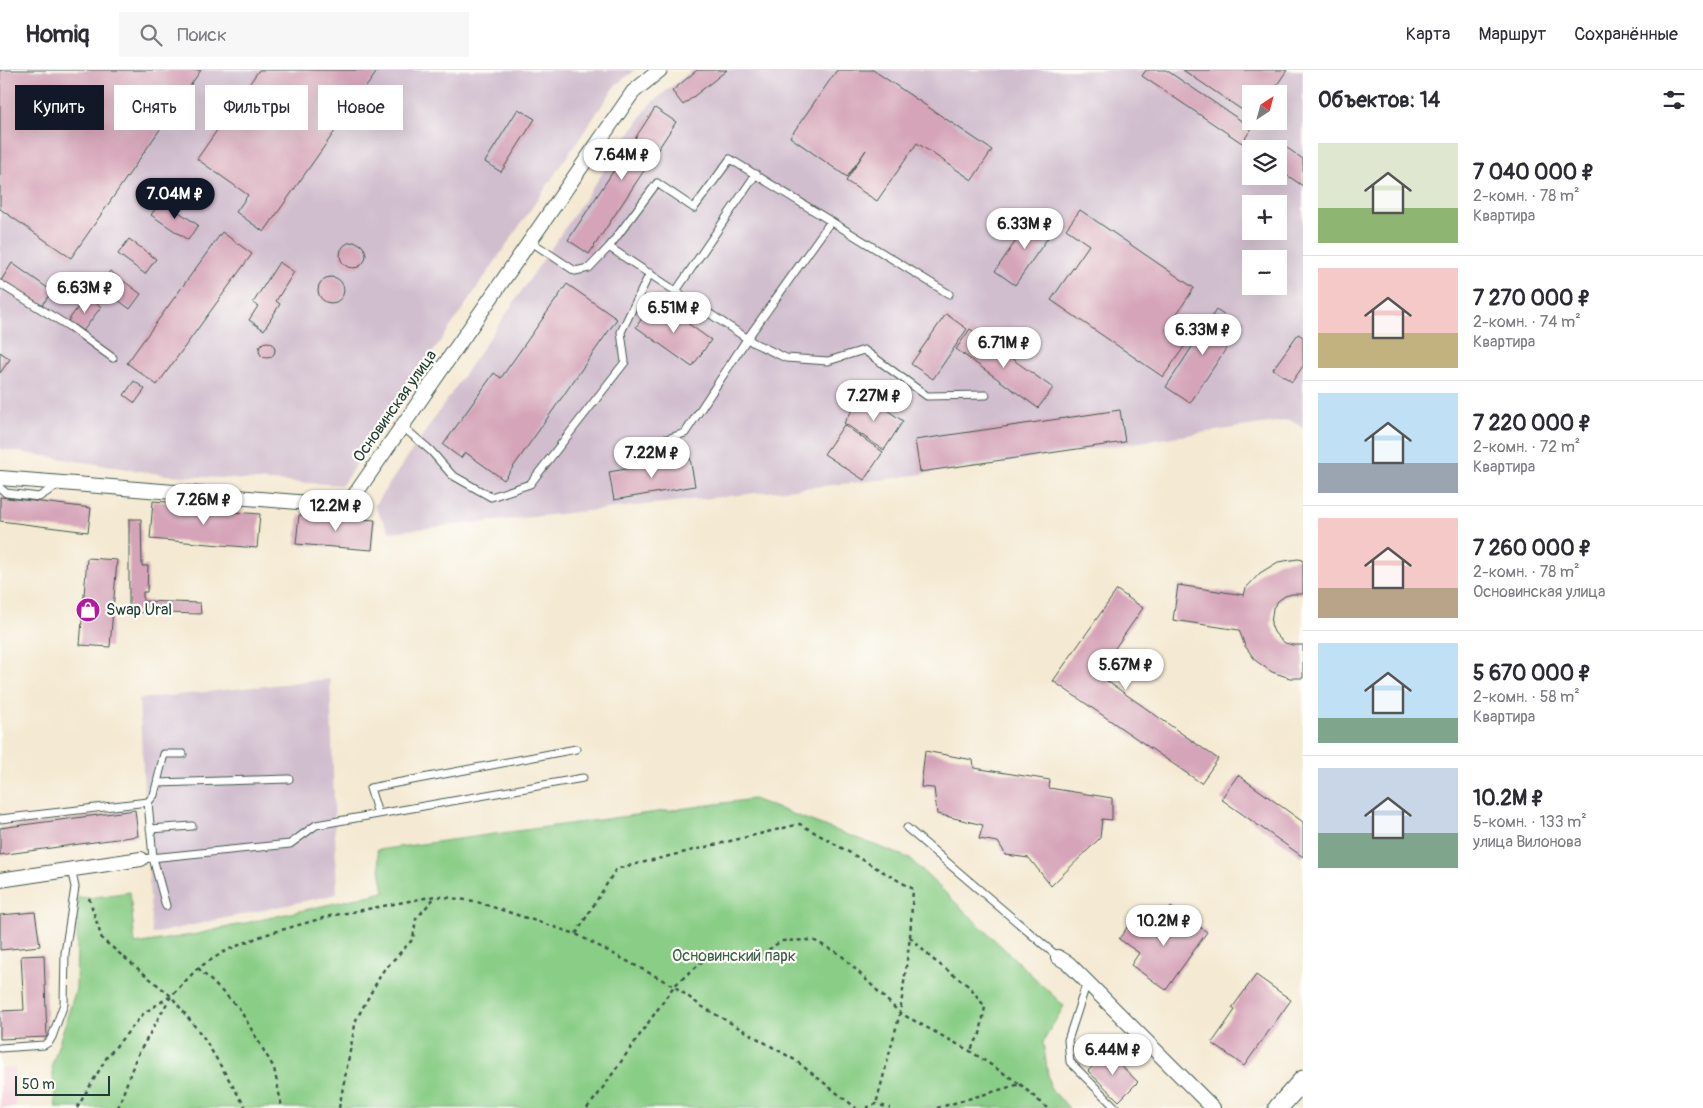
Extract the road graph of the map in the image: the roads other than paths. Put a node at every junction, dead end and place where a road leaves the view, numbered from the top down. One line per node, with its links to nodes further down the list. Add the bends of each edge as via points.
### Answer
1 (660, 70): 4 (street, Основинская улица, via 633,92)
2 (756, 174): 3 (lane); 5 (lane, via 730,159 694,208 657,183); 8 (lane)
3 (831, 221): 9 (lane); 10 (lane)
4 (530, 240): 5 (lane, via 575,271 589,268); 13 (street, Основинская улица)
5 (609, 247): 6 (lane)
6 (650, 273): 8 (lane); 13 (lane, via 621,332 625,362 530,484 491,497 452,475)
7 (0, 284): 11 (lane)
8 (676, 291): 10 (lane)
9 (949, 294)
10 (747, 338): 12 (lane, via 786,358 828,361 864,350 927,396); 14 (lane, via 685,433)
11 (113, 358)
12 (986, 395)
13 (402, 426): 16 (street, Основинская улица, via 347,506)
14 (648, 444)
15 (0, 478): 16 (street, Основинская улица)
16 (61, 483): 17 (lane, via 39,497 6,493)
17 (0, 488)
18 (576, 749): 24 (lane, via 370,788)
19 (183, 754): 22 (lane, via 164,754)
20 (583, 778): 24 (lane)
21 (289, 779): 22 (lane)
22 (157, 783): 23 (lane)
23 (148, 802): 25 (lane); 28 (lane)
24 (378, 814): 29 (lane, via 316,825 290,844)
25 (0, 819)
26 (192, 826): 28 (lane)
27 (907, 828): 33 (lane)
28 (150, 829): 29 (lane)
29 (147, 858): 30 (street); 32 (lane)
30 (71, 869): 31 (street); 35 (lane, via 75,887 65,953 64,1004 52,1037 44,1045)
31 (0, 880)
32 (166, 906)
33 (1058, 957): 34 (street)
34 (1087, 982): 37 (lane, via 1068,1040 1070,1062); 38 (street)
35 (0, 1048)
36 (1303, 1080): 39 (main road)
37 (1116, 1108)
38 (1212, 1108)
39 (1278, 1108)

